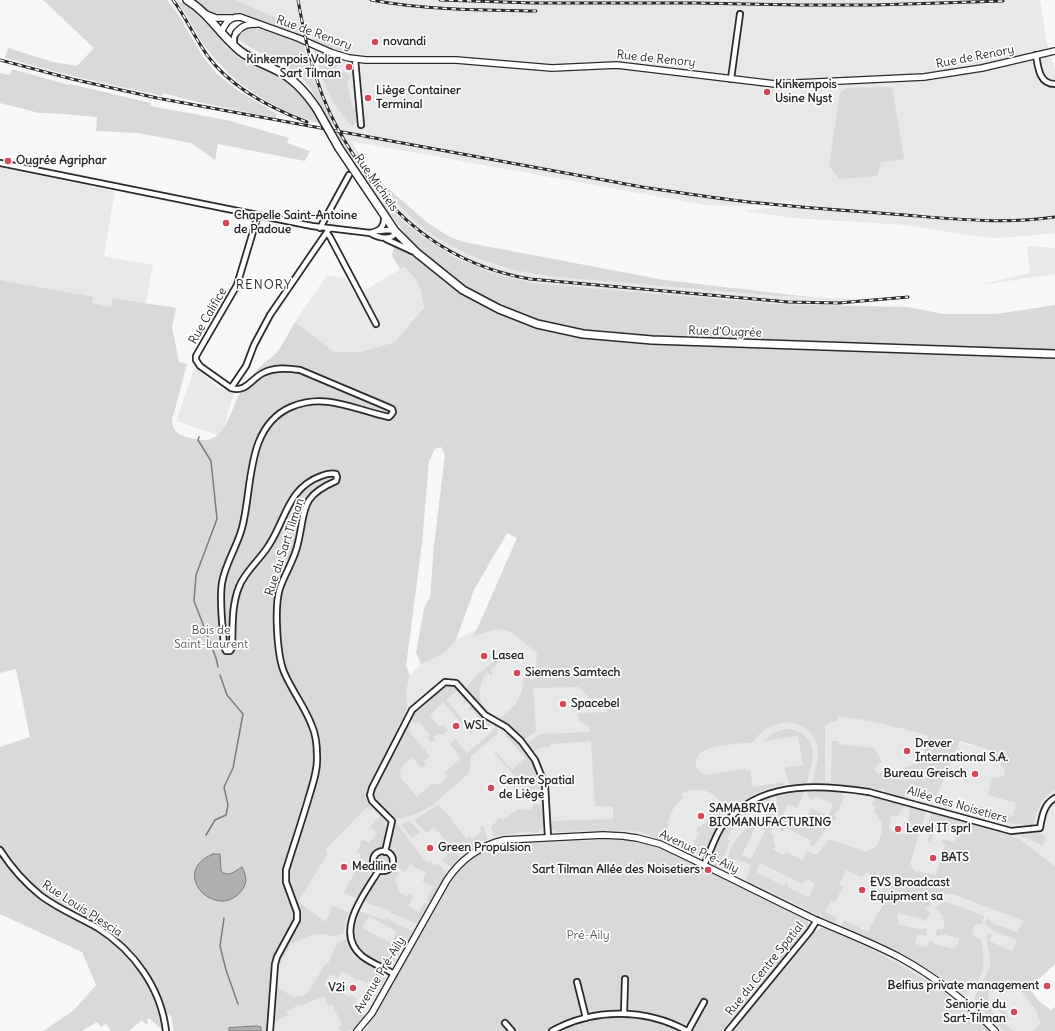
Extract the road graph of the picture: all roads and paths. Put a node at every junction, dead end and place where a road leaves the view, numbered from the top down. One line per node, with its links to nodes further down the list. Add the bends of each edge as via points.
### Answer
1 (187, 0): 2 (main road, Rue Michiels)
2 (206, 14): 4 (street, Rue de Renory, via 216,18); 7 (main road, Rue Michiels)
3 (740, 14): 12 (street)
4 (231, 18): 5 (street, Rue de Renory, via 243,18); 7 (street, via 226,22)
5 (258, 24): 6 (street, Rue de Renory, via 245,25); 11 (street, Rue de Renory, via 332,53)
6 (236, 33): 7 (street, Rue de Renory, via 231,36); 8 (street)
7 (223, 34): 8 (main road, Rue Michiels)
8 (234, 46): 18 (main road, Rue Michiels, bridge, via 248,57 280,72 303,90)
9 (1055, 50): 10 (street, Rue de Renory)
10 (1036, 55): 12 (street, Rue de Renory, via 982,68 917,78 780,84); 13 (street, via 1040,74 1047,82)
11 (355, 59): 12 (street, Rue de Renory, via 456,60 545,68 617,65); 14 (street)
12 (731, 79)
13 (1055, 84)
14 (361, 125)
15 (0, 163): 17 (street)
16 (349, 175): 19 (street)
17 (258, 215): 19 (street, Rue d'Ougrée); 28 (street, Rue Califice, via 237,285 196,356 200,366)
18 (384, 215): 21 (street, via 384,224); 22 (main road, Rue Michiels)
19 (320, 228): 20 (street, Rue d'Ougrée)
20 (328, 231): 23 (street, Rue d'Ougrée); 26 (street); 28 (street, via 270,315 246,366)
21 (378, 231): 22 (street, Rue d'Ougrée); 23 (street, Rue d'Ougrée)
22 (395, 231): 24 (street, via 391,237); 25 (main road, Rue d'Ougrée)
23 (370, 233): 24 (street, Rue d'Ougrée)
24 (382, 238): 25 (street, Rue d'Ougrée)
25 (417, 253): 27 (main road, Rue d'Ougrée, via 463,290 487,304 537,324 583,334 652,340)
26 (376, 324)
27 (1055, 354)
28 (231, 388): 44 (street, Rue du Sart Tilman, via 242,389 256,377 273,369 300,370 392,409 393,412 389,416 343,403 318,400 292,407 280,414 262,435 256,448 243,523 222,582 224,649 230,651 234,606 243,578 268,547 296,494 309,481 324,475 336,474 336,480 316,491 305,507 296,551 278,598 281,663 312,726 317,756 315,776 286,870 286,882 297,912 297,920 275,964)
29 (1055, 798): 33 (street, Allée des Noisetiers, via 1045,807 1040,828 1012,831 869,792 827,788 778,790 754,799 722,826)
30 (548, 837): 32 (street, via 545,785 535,760 521,740 506,727 485,715 456,683 445,682 412,710 372,788 372,801 392,821); 33 (street, Avenue Pré-Aily, via 603,835 638,838 660,844); 36 (street, Avenue Pré-Aily, via 492,843 475,851 460,863 447,880)
31 (0, 850): 43 (street, Rue Louis Plescia, via 25,882 41,896 97,928 125,948 152,985 162,1010)
32 (386, 852): 34 (street, via 379,852 374,857 373,863); 34 (street, via 391,855 393,864 386,871)
33 (704, 865): 35 (street, Avenue Pré-Aily)
34 (379, 870): 36 (street, via 353,915 349,932 353,945 362,956)
35 (817, 920): 49 (street, Rue du Centre Spatial); 50 (street, Avenue Pré-Aily, via 875,945 929,975 964,1001)
36 (394, 974): 45 (street, Avenue Pré-Aily, via 372,1013)
37 (625, 979): 40 (street)
38 (577, 982): 41 (street)
39 (704, 1002): 48 (street)
40 (624, 1014): 41 (street, via 604,1014); 48 (street, via 650,1017)
41 (586, 1018): 47 (street)
42 (505, 1023): 46 (street)
43 (166, 1031)
44 (270, 1031)
45 (357, 1031)
46 (512, 1031)
47 (552, 1031)
48 (687, 1031)
49 (728, 1031)
50 (996, 1031)

